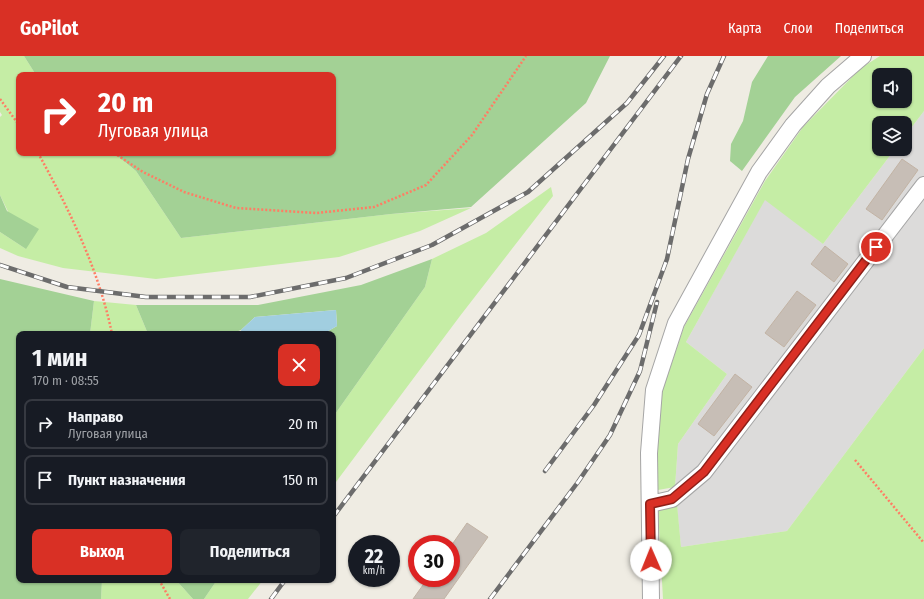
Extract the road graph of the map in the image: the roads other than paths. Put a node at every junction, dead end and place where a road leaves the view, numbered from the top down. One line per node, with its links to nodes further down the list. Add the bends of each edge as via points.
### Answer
1 (863, 56): 3 (street, via 823,92 793,125 759,172 676,323 654,390 649,453)
2 (924, 185): 3 (street, via 704,472 672,499)
3 (650, 504): 4 (street)
4 (651, 599)

